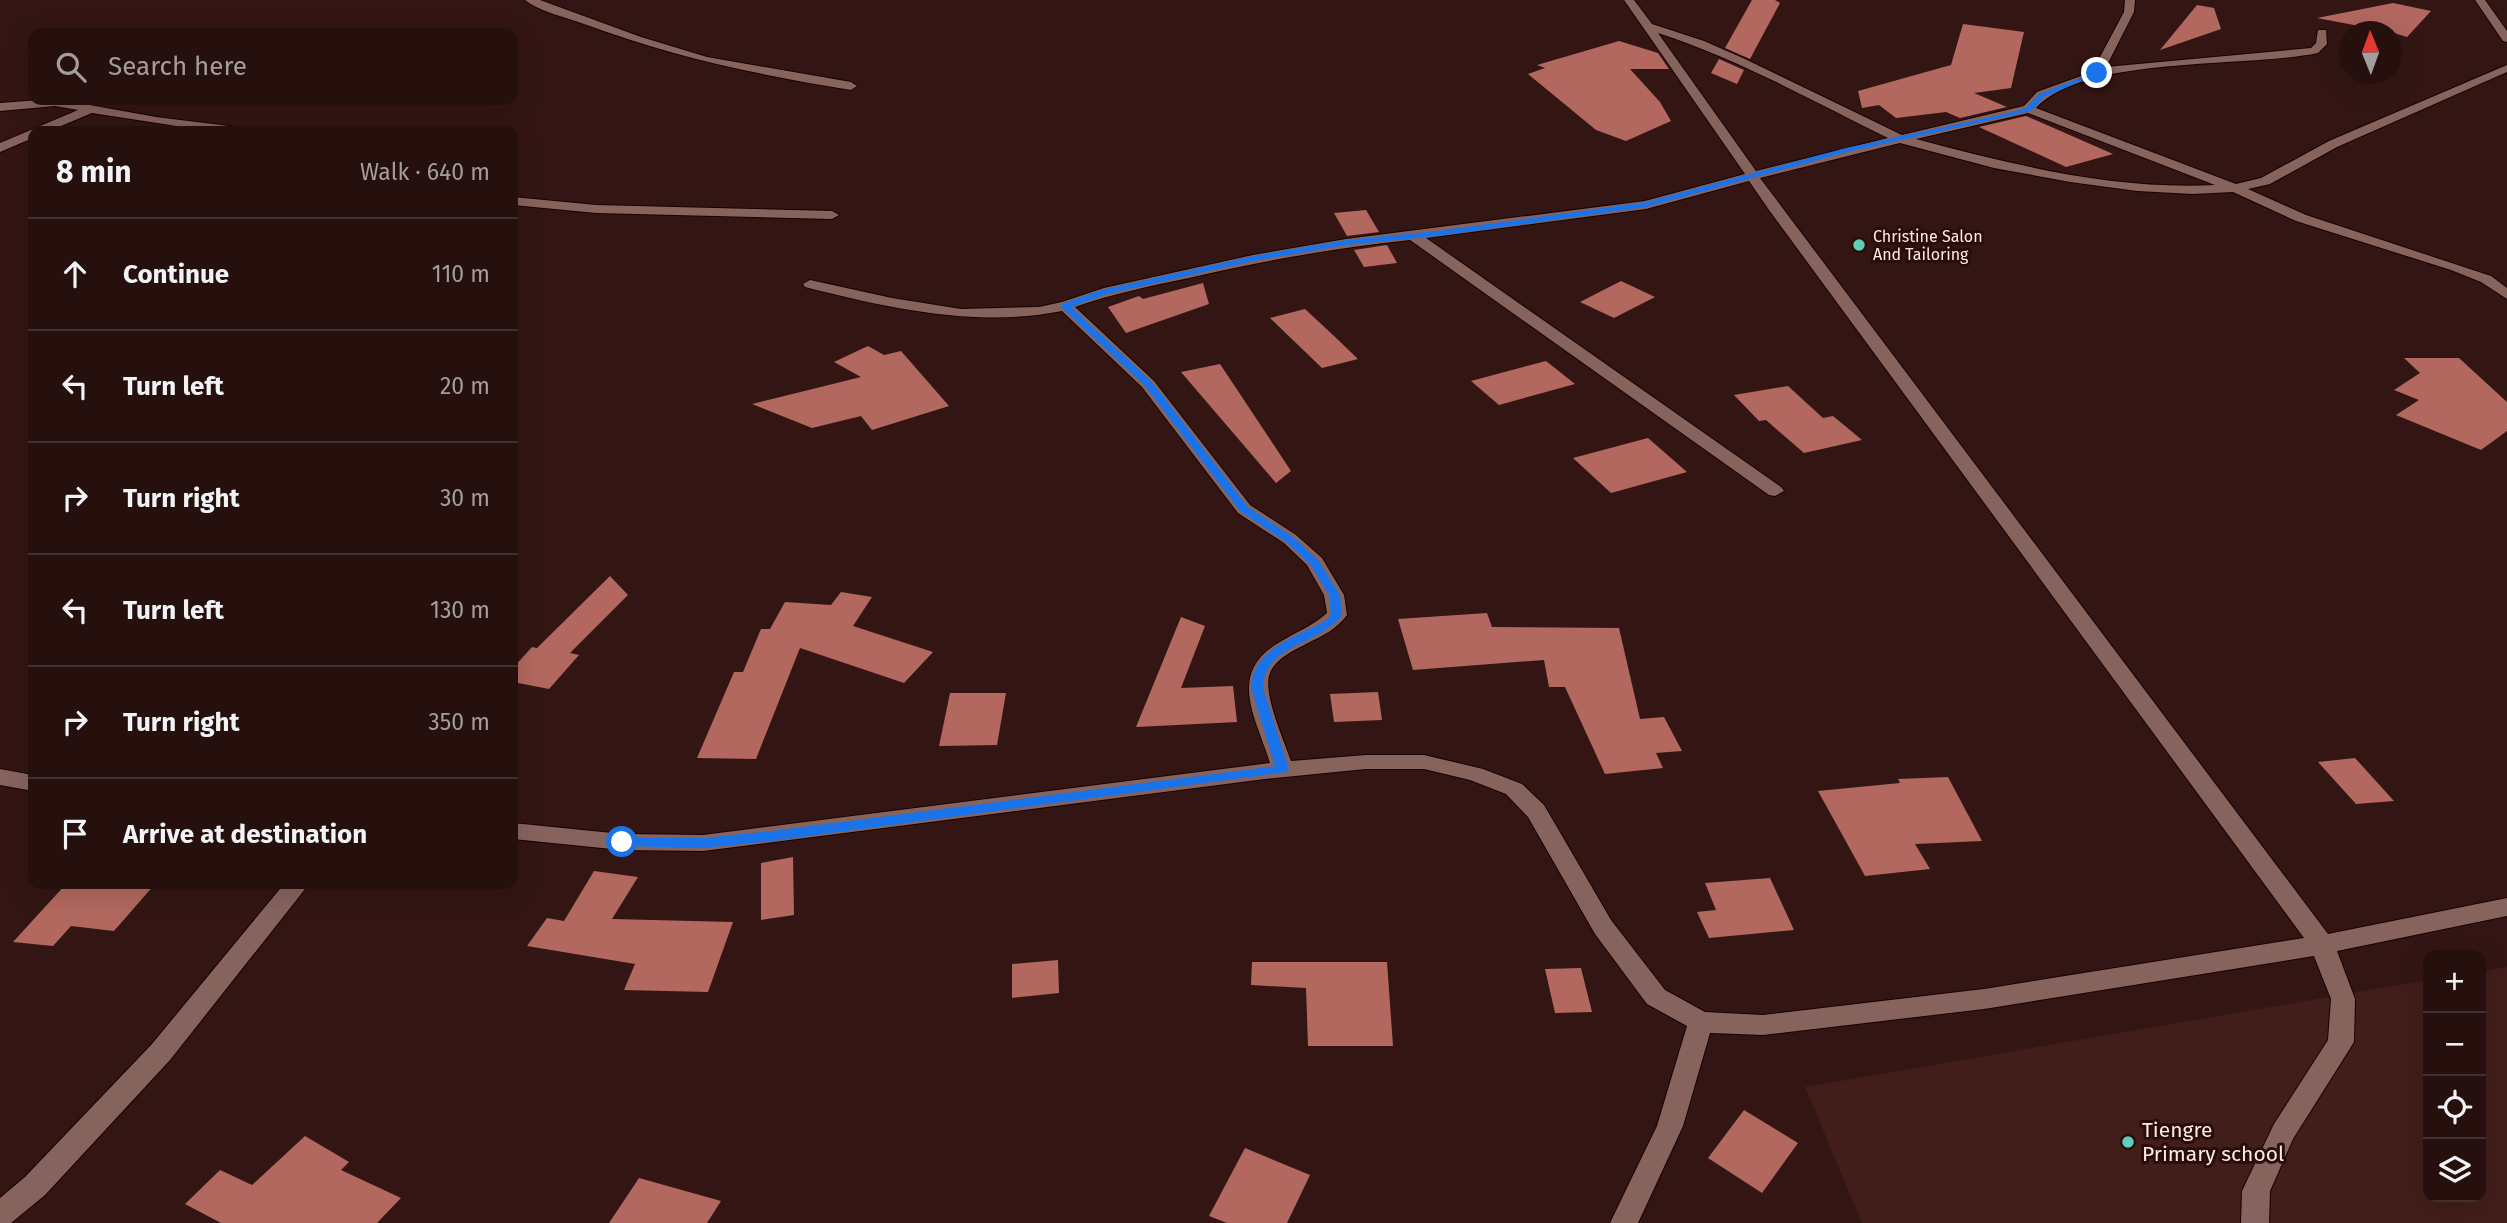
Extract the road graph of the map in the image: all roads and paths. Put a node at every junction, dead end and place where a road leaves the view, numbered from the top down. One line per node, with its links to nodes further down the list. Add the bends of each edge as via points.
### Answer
1 (530, 0): 10 (street, via 704,60)
2 (1629, 0): 5 (street)
3 (2130, 0): 9 (street, via 2129,12)
4 (2480, 0): 7 (street)
5 (1649, 27): 19 (street, via 1741,61); 21 (street)
6 (2322, 32): 9 (street, via 2321,44 2314,51)
7 (2507, 39)
8 (2504, 71): 22 (street, via 2333,144 2265,181)
9 (2097, 73): 15 (street, via 2041,96)
10 (851, 86)
11 (28, 104): 13 (street)
12 (70, 105): 14 (street)
13 (0, 107)
14 (90, 109): 16 (street); 17 (street)
15 (2028, 109): 19 (street); 22 (street)
16 (51, 126)
17 (204, 126)
18 (28, 136): 20 (street)
19 (1900, 139): 21 (street); 22 (street, via 2070,178 2137,187)
20 (0, 148)
21 (1753, 177): 25 (street, via 1646,205); 36 (street)
22 (2235, 188): 27 (street, via 2301,218 2456,267 2486,279)
23 (518, 201): 24 (street, via 596,209)
24 (832, 215)
25 (1413, 236): 28 (street, via 1253,259 1104,292); 29 (street)
26 (810, 284): 28 (street, via 961,313)
27 (2507, 295)
28 (1065, 306): 30 (street, via 1148,384 1244,509 1314,562 1334,595 1336,615 1329,623 1275,653 1257,676)
29 (1775, 491)
30 (1283, 769): 33 (street, via 703,843 622,842); 37 (street, via 1424,762 1514,789 1536,811 1603,927 1656,997)
31 (0, 777): 32 (street)
32 (28, 782)
33 (518, 832)
34 (293, 889): 38 (street, via 161,1052 35,1186)
35 (2507, 907): 36 (street)
36 (2322, 945): 37 (street, via 1984,999 1763,1025); 40 (street, via 2343,999 2341,1042 2283,1132 2256,1191)
37 (1701, 1022): 39 (street, via 1670,1126)
38 (0, 1216)
39 (1624, 1223)
40 (2256, 1223)

